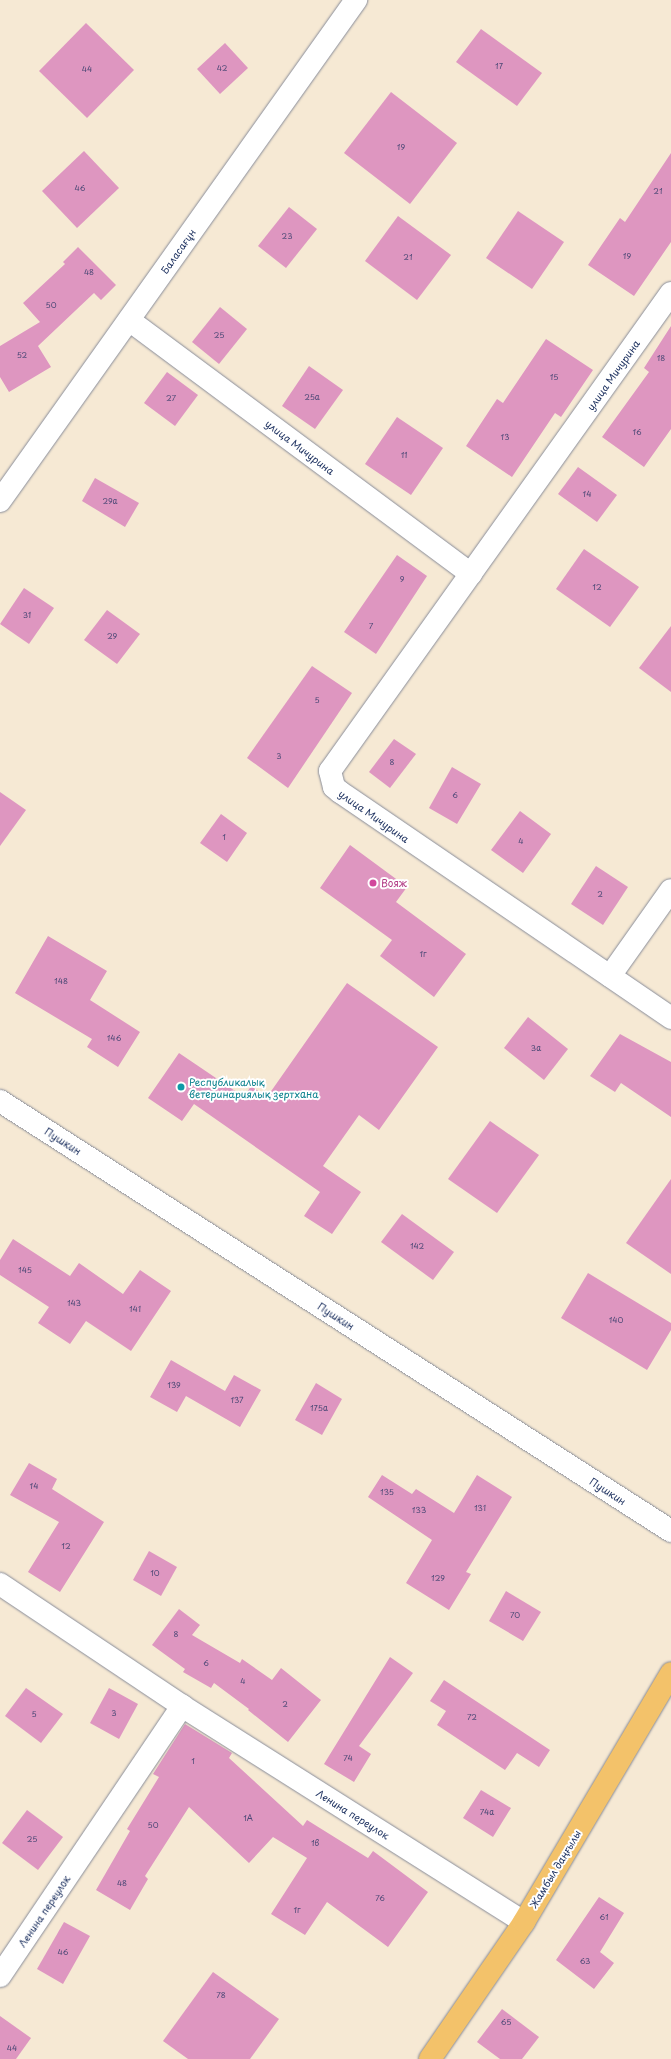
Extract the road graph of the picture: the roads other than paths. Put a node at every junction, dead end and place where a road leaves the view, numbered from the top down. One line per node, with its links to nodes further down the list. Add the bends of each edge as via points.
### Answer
1 (356, 0): 3 (street, Баласағұн)
2 (671, 293): 5 (street, улица Мичурина)
3 (129, 320): 4 (street, Баласағұн); 5 (street, улица Мичурина)
4 (0, 501)
5 (471, 574): 7 (street, улица Мичурина, via 330,771 331,781 340,792)
6 (671, 890): 7 (street)
7 (610, 976): 8 (street, улица Мичурина)
8 (671, 1018)
9 (0, 1101): 10 (street, Пушкин)
10 (671, 1531)
11 (0, 1584): 13 (street, Ленина переулок)
12 (671, 1673): 14 (main road, Жамбыл даңғылы)
13 (182, 1706): 14 (street, Ленина переулок); 15 (street, Ленина переулок)
14 (524, 1922): 16 (main road, Жамбыл даңғылы)
15 (0, 1976)
16 (430, 2059)

